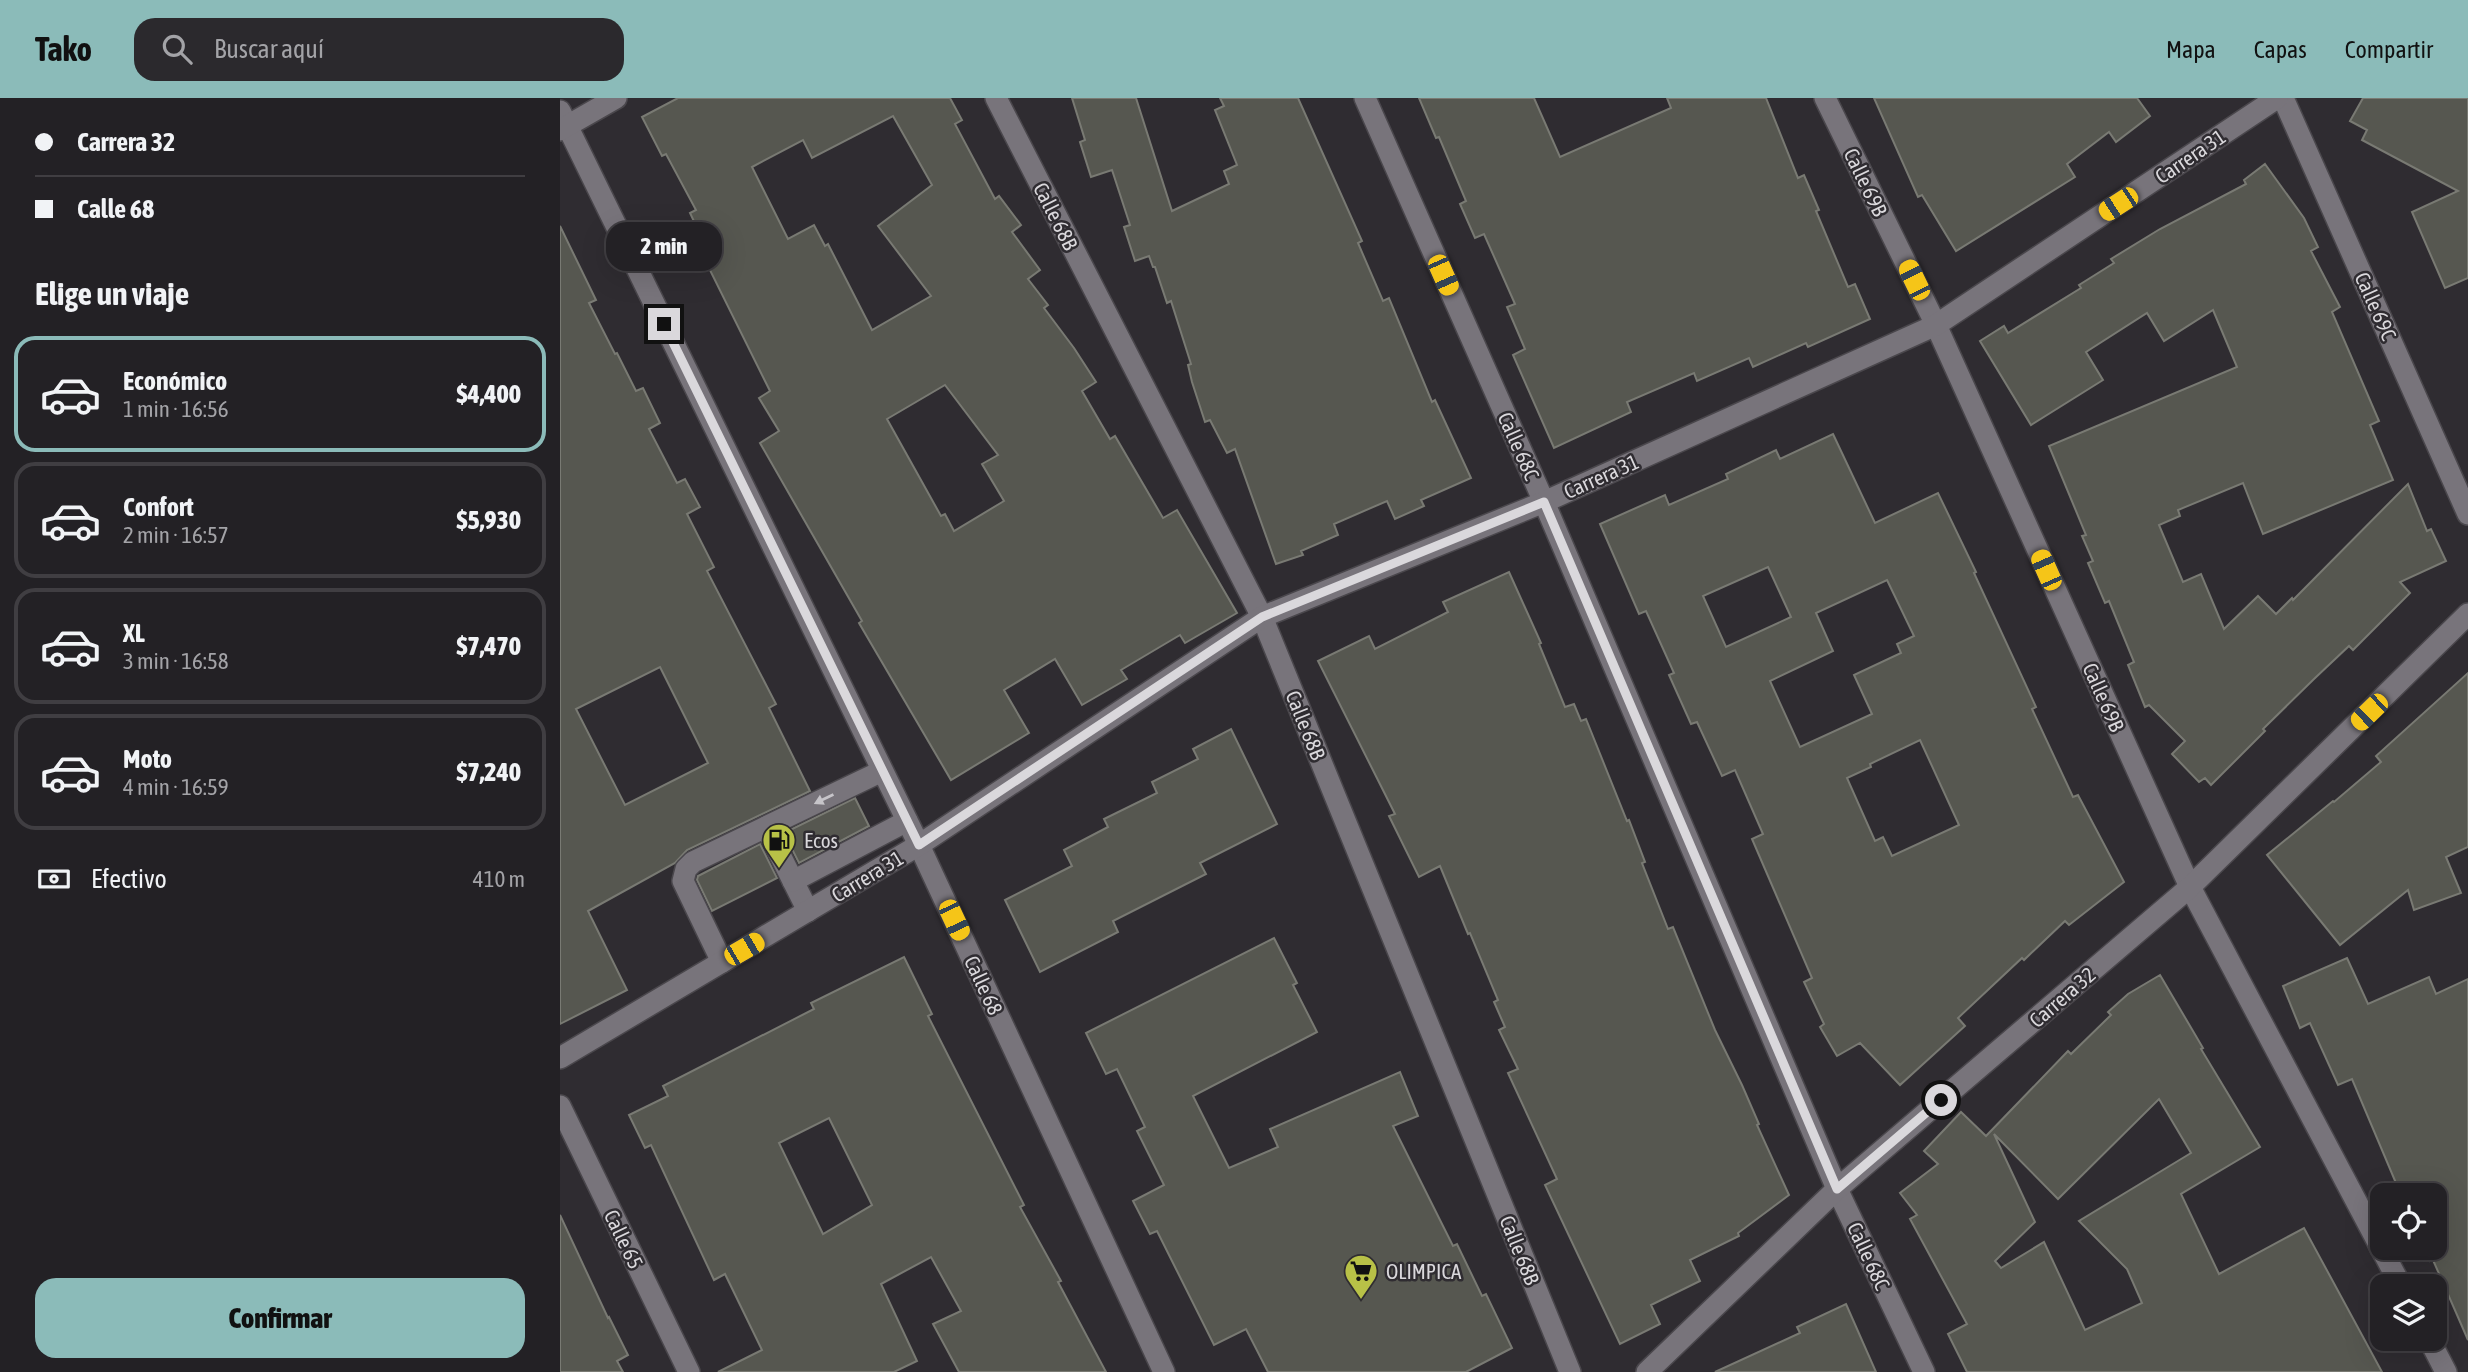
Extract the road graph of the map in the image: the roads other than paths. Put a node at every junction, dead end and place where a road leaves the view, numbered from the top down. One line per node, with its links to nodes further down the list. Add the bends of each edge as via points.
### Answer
1 (616, 98): 7 (street)
2 (996, 98): 12 (street, Calle 68B)
3 (1365, 98): 9 (street, Calle 68C)
4 (1825, 98): 8 (street, Calle 69B)
5 (2277, 98): 8 (street, Carrera 31)
6 (2283, 98): 10 (street, Calle 69C)
7 (563, 122): 13 (street, Calle 68)
8 (1936, 325): 9 (street, Carrera 31); 18 (street, Calle 69B)
9 (1544, 502): 12 (street, Carrera 31); 23 (street, Calle 68C)
10 (2468, 514)
11 (2468, 614): 18 (street, Carrera 32)
12 (1262, 617): 16 (street, Carrera 31); 28 (street, Calle 68B)
13 (883, 771): 14 (street, Calle 68); 15 (street, one-way to 15)
14 (907, 821): 16 (street, Calle 68); 17 (street)
15 (766, 827): 17 (street); 20 (street, via 686,869 683,881)
16 (919, 845): 19 (street, Carrera 31); 27 (street, Calle 68)
17 (793, 881): 19 (street)
18 (2190, 887): 23 (street, Carrera 32); 24 (street, Calle 69B)
19 (808, 911): 20 (street, Carrera 31)
20 (722, 962): 21 (street, Carrera 31)
21 (560, 1058)
22 (560, 1106): 26 (street, Calle 65)
23 (1837, 1189): 29 (street, Carrera 32); 30 (street, Calle 68C)
24 (2395, 1274)
25 (2435, 1351): 31 (street)
26 (689, 1372)
27 (1164, 1372)
28 (1570, 1372)
29 (1647, 1372)
30 (1924, 1372)
31 (2446, 1372)

